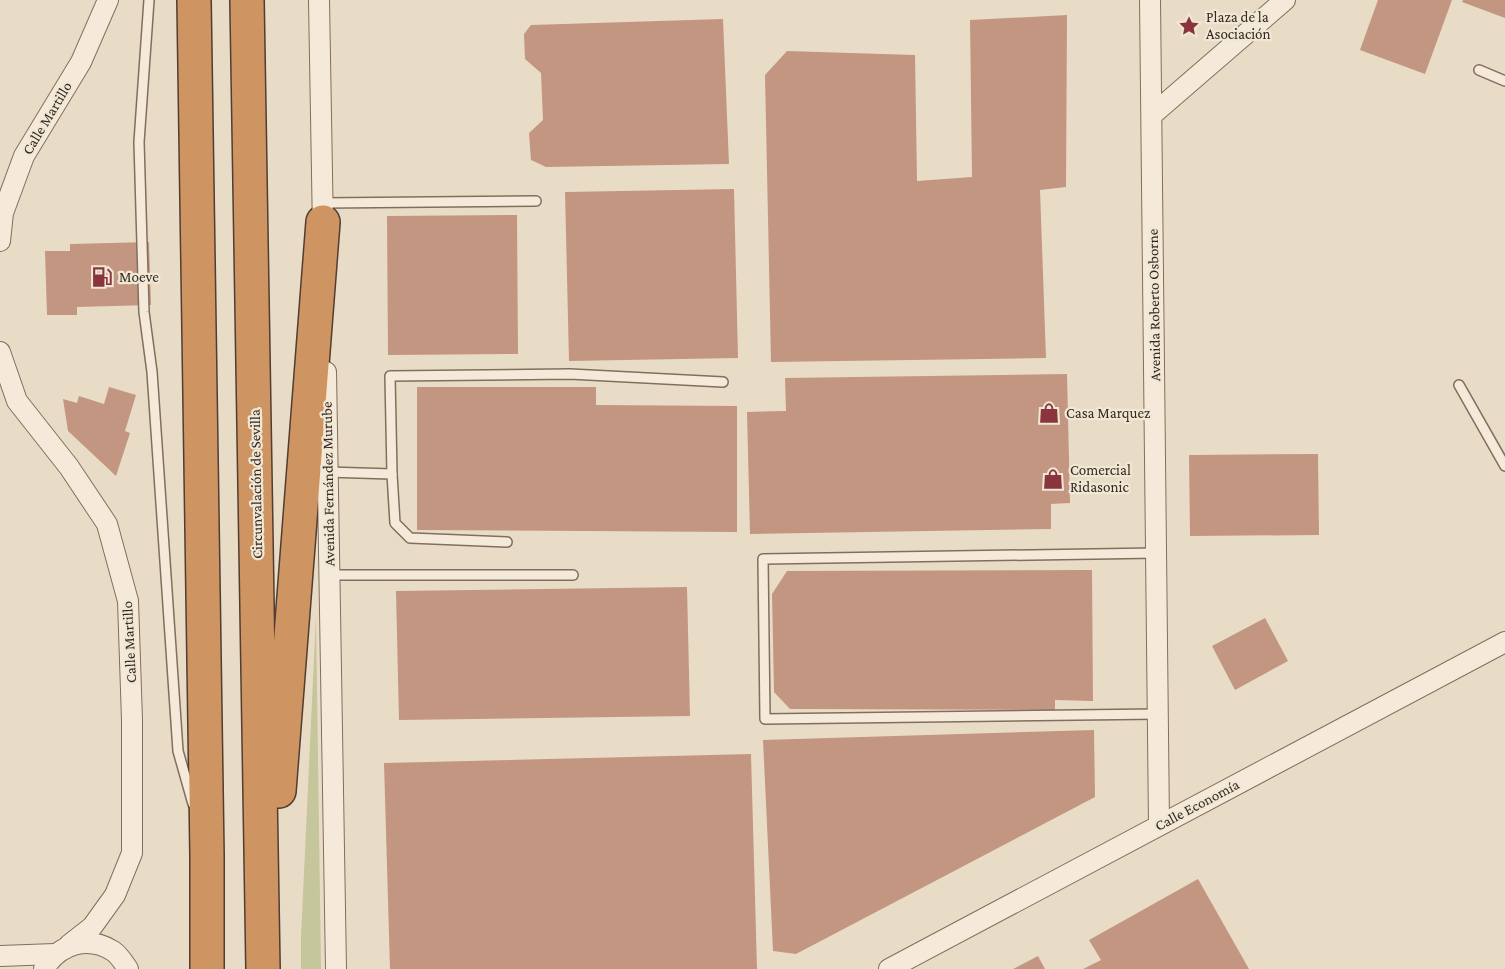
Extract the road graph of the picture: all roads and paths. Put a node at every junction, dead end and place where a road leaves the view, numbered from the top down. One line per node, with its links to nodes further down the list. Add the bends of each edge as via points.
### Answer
1 (108, 0): 13 (street, Calle Martillo, via 81,62 24,156 3,213)
2 (149, 0): 27 (lane, via 139,142 144,312 152,372 178,751)
3 (194, 0): 27 (highway)
4 (247, 0): 32 (highway, Circunvalación de Sevilla)
5 (319, 0): 12 (street, Avenida Fernández Murube)
6 (1150, 0): 10 (street, Avenida Roberto Osborne)
7 (1286, 0): 10 (street)
8 (1479, 70): 9 (lane)
9 (1505, 81)
10 (1152, 115): 21 (street, Avenida Roberto Osborne)
11 (536, 201): 12 (lane)
12 (323, 212): 18 (street, Avenida Fernández Murube); 32 (highway)
13 (0, 241)
14 (0, 352): 29 (street, Calle Martillo, via 16,401 69,467 107,524 129,601 132,853 115,895 92,927)
15 (723, 382): 19 (lane, via 570,374 390,376)
16 (1460, 385): 17 (lane)
17 (1505, 466)
18 (327, 472): 19 (lane); 23 (street, Avenida Fernández Murube)
19 (392, 474): 20 (lane, via 395,523 410,538)
20 (507, 542)
21 (1156, 554): 25 (street, Avenida Roberto Osborne); 25 (lane, via 763,559 763,593 765,719)
22 (573, 574): 23 (lane)
23 (329, 575): 33 (street, Avenida Fernández Murube)
24 (1505, 642): 26 (street, Calle Economía)
25 (1158, 714): 26 (street, Avenida Roberto Osborne)
26 (1159, 825): 34 (street, Calle Economía)
27 (207, 855): 31 (highway)
28 (0, 956): 29 (street)
29 (56, 956): 30 (street, via 84,942 101,945 115,952)
30 (128, 969)
31 (207, 969)
32 (265, 969)
33 (336, 969)
34 (889, 969)

